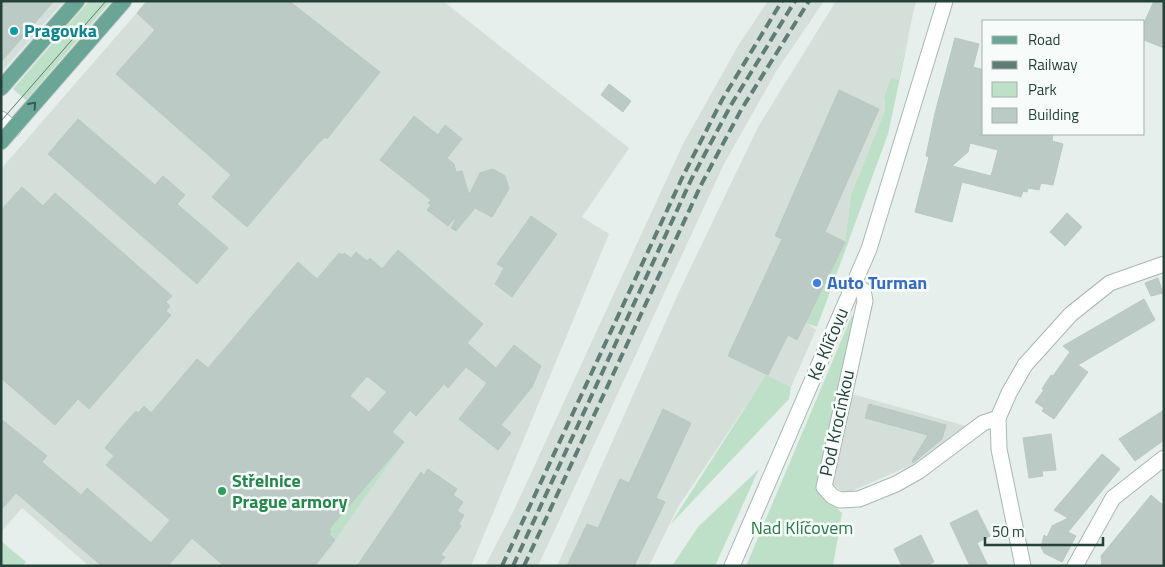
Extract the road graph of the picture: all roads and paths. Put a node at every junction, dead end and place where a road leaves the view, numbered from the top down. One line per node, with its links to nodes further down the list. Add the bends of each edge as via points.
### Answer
1 (76, 1): 4 (main road)
2 (124, 1): 5 (main road, one-way to 2)
3 (945, 1): 8 (street, Ke Klíčovu, via 881,215)
4 (1, 88)
5 (7, 124): 6 (main road)
6 (1, 142)
7 (1164, 264): 9 (street, via 1110,283 1071,314 1026,365)
8 (853, 285): 9 (street, Pod Krocínkou, via 862,290 865,301 824,487 832,496 840,500 859,500 896,484 919,471 983,423); 11 (street, Ke Klíčovu)
9 (998, 418): 12 (street, via 999,449)
10 (1164, 458): 13 (street, via 1113,498)
11 (732, 566)
12 (1023, 566)
13 (1075, 566)

